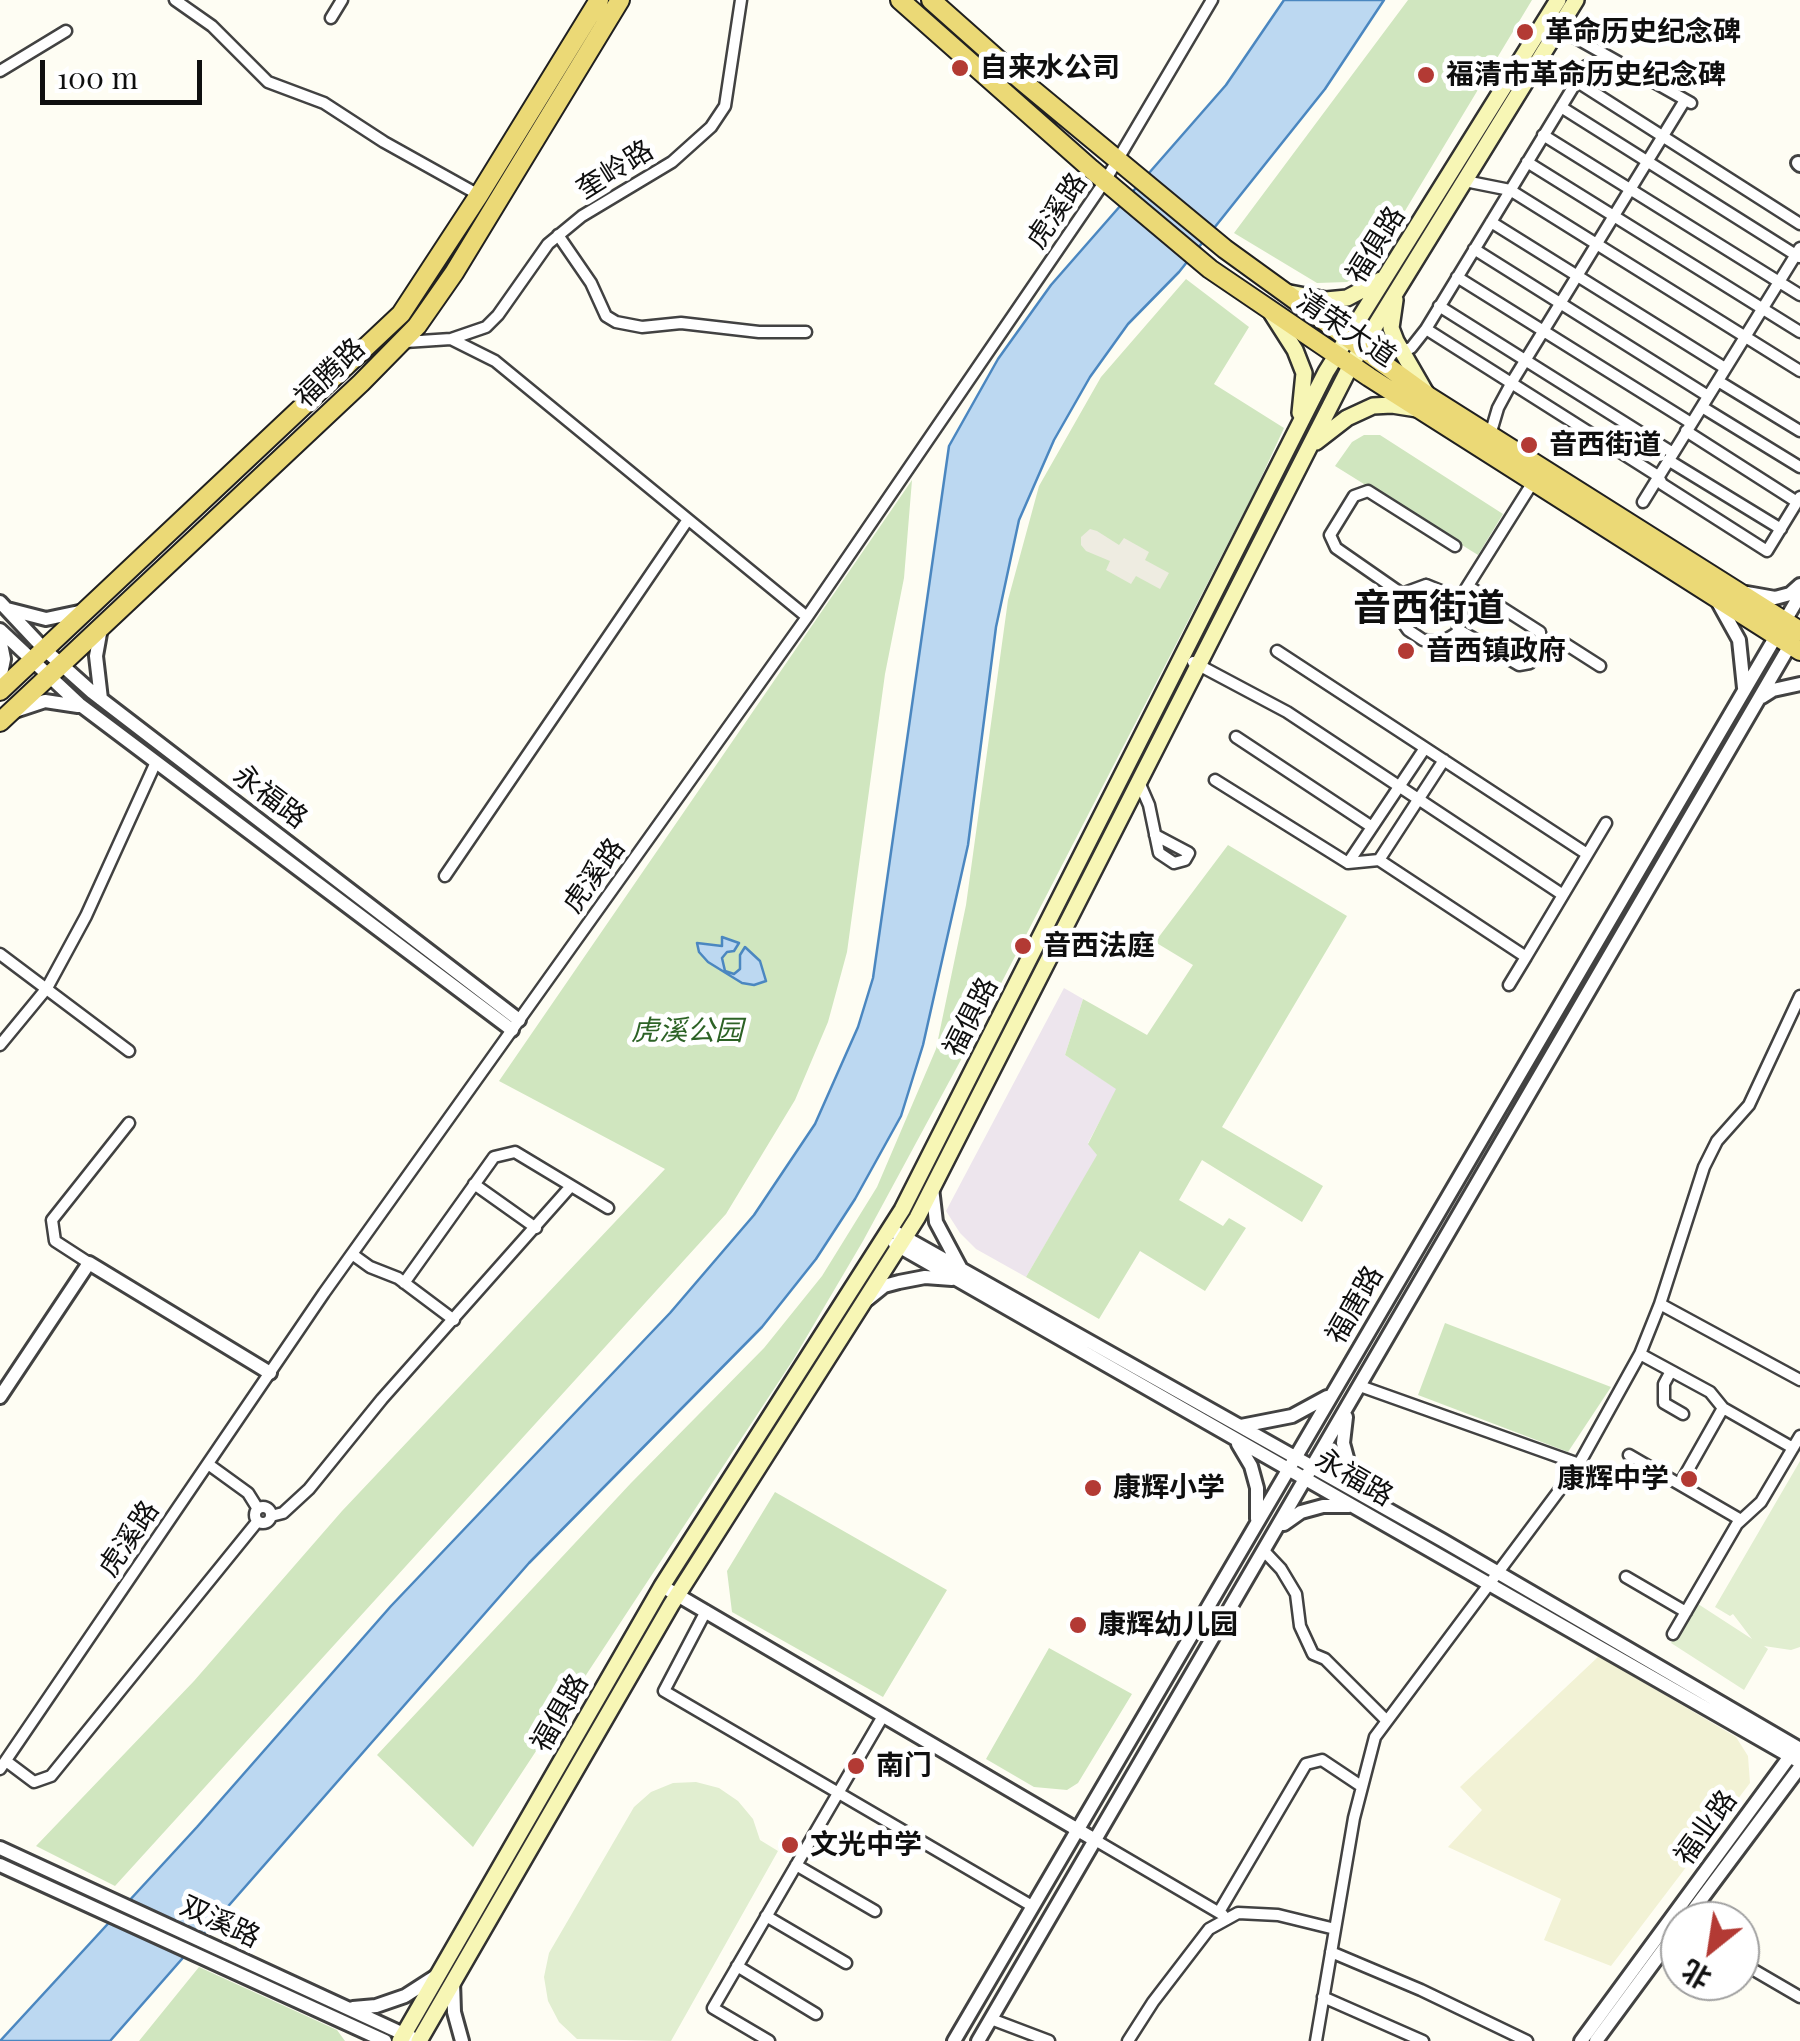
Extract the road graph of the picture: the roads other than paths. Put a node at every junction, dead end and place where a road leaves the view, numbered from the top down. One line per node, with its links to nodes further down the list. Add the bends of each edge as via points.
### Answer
1 (175, 0): 27 (street, via 268,82 324,104)
2 (342, 0): 11 (street)
3 (599, 0): 27 (main road, 福腾路)
4 (620, 0): 52 (main road, 福腾路, via 454,273)
5 (741, 0): 31 (street, 奎岭路, via 720,117 672,162)
6 (900, 0): 24 (main road, 清荣大道)
7 (930, 0): 21 (main road, 清荣大道)
8 (1212, 0): 21 (street, 虎溪路)
9 (1558, 0): 38 (main road, 福俱路)
10 (1576, 0): 12 (main road, 福俱路)
11 (332, 18)
12 (1558, 28): 19 (street, via 1688,101); 23 (main road, 福俱路)
13 (66, 31): 15 (street)
14 (1586, 66): 16 (street)
15 (0, 72)
16 (1576, 81): 17 (street); 19 (street)
17 (1560, 107): 18 (street); 20 (street)
18 (1543, 134): 22 (street); 26 (street)
19 (1663, 135): 20 (street); 30 (street)
20 (1648, 161): 26 (street); 34 (street)
21 (1117, 162): 24 (street, 虎溪路); 39 (main road, 清荣大道)
22 (1527, 162): 25 (street); 28 (street)
23 (1465, 181): 25 (street); 38 (main road, 福俱路)
24 (1112, 187): 44 (main road, 清荣大道); 84 (street, 虎溪路)
25 (1510, 190): 29 (street); 32 (street)
26 (1630, 190): 28 (street); 37 (street)
27 (480, 195): 83 (main road, 福腾路, via 388,328)
28 (1615, 215): 32 (street); 43 (street)
29 (1491, 222): 33 (street); 35 (street)
30 (1800, 224)
31 (558, 236): 47 (street, via 616,322); 50 (street, 奎岭路, via 486,327)
32 (1595, 244): 35 (street); 49 (street)
33 (1474, 249): 36 (street); 41 (street)
34 (1798, 253): 37 (street)
35 (1576, 276): 41 (street); 56 (street)
36 (1457, 277): 42 (street); 46 (street)
37 (1779, 282): 40 (street); 43 (street)
38 (1392, 283): 39 (main road, via 1347,298); 51 (main road, 福俱路); 53 (main road, via 1391,328)
39 (1284, 292): 51 (main road, 清荣大道)
40 (1800, 295)
41 (1558, 304): 46 (street); 60 (street)
42 (1440, 306): 45 (street); 54 (street)
43 (1762, 308): 48 (street); 49 (street)
44 (1270, 311): 55 (main road, 清荣大道); 65 (main road, via 1304,373)
45 (1426, 329): 53 (street); 59 (street)
46 (1543, 330): 54 (street); 62 (street)
47 (806, 332)
48 (1800, 332)
49 (1745, 337): 56 (street); 57 (street)
50 (451, 340): 52 (street); 73 (street, via 495,361)
51 (1355, 341): 55 (main road, 福俱路); 61 (main road, 清荣大道)
52 (402, 342): 85 (main road, 福腾路)
53 (1400, 351): 61 (main road)
54 (1525, 359): 59 (street); 67 (street)
55 (1344, 360): 61 (main road, 清荣大道); 65 (main road, 福俱路); 66 (main road, 福俱路)
56 (1725, 368): 58 (street)
57 (1800, 371)
58 (1718, 380): 60 (street); 63 (street)
59 (1512, 382): 64 (street); 69 (street)
60 (1705, 402): 62 (street); 68 (street)
61 (1424, 403): 64 (main road, 清荣大道); 66 (main road, via 1373,406); 70 (main road, 清荣大道)
62 (1689, 427): 67 (street); 71 (street)
63 (1800, 431)
64 (1490, 435): 78 (main road, 清荣大道)
65 (1295, 437): 93 (main road, 福俱路)
66 (1309, 448): 94 (main road, 福俱路)
67 (1671, 457): 69 (street); 74 (street)
68 (1800, 467)
69 (1658, 476): 72 (street); 74 (street, via 1768,550)
70 (1533, 482): 77 (street); 78 (main road, 清荣大道)
71 (1799, 499): 74 (street)
72 (1643, 502)
73 (687, 520): 84 (street); 119 (street)
74 (1781, 529)
75 (1455, 546): 80 (street, via 1368,491 1354,496 1330,535 1336,548)
76 (1800, 585): 78 (street, via 1774,598)
77 (1468, 586): 81 (street); 90 (street, via 1540,632)
78 (1719, 592): 88 (main road, 清荣大道); 99 (street, via 1739,640)
79 (1800, 595): 88 (street, 福唐路)
80 (1405, 596): 81 (street, via 1426,586); 87 (street, via 1402,620 1413,634 1442,642)
81 (1457, 603): 87 (street)
82 (3, 605): 83 (street, via 46,619); 92 (street, 永福路)
83 (86, 609): 92 (main road, 福腾路)
84 (807, 617): 126 (street, 虎溪路)
85 (102, 626): 96 (main road, 福腾路); 102 (street, via 96,656)
86 (0, 630): 92 (street, 永福路)
87 (1459, 630): 90 (street, via 1519,665 1530,663)
88 (1793, 635): 99 (street, 福唐路); 101 (street, 福唐路)
89 (0, 638): 97 (street)
90 (1542, 644): 95 (street, via 1564,643)
91 (1277, 650): 106 (street)
92 (37, 655): 96 (street, 永福路); 100 (main road, 福腾路)
93 (1183, 657): 94 (street); 135 (main road, 福俱路)
94 (1198, 665): 110 (main road, 福俱路); 111 (street, via 1287,712)
95 (1600, 666)
96 (54, 671): 102 (street, 永福路); 103 (street, 永福路); 104 (main road, 福腾路)
97 (0, 679)
98 (1800, 684): 101 (street)
99 (1744, 689): 148 (street, 福唐路)
100 (0, 691)
101 (1760, 698): 147 (street, 福唐路)
102 (101, 699): 126 (street, 永福路)
103 (83, 707): 104 (street, via 44,701); 108 (street, 永福路)
104 (4, 718)
105 (1236, 737): 114 (street)
106 (1425, 748): 107 (street); 111 (street)
107 (1444, 760): 112 (street); 116 (street)
108 (156, 762): 124 (street); 126 (street, 永福路)
109 (1214, 780): 118 (street)
110 (1139, 782): 115 (street); 132 (main road, 福俱路)
111 (1398, 788): 112 (street); 114 (street)
112 (1418, 800): 117 (street); 120 (street)
113 (1606, 823): 116 (street)
114 (1372, 827): 118 (street)
115 (1156, 835)
116 (1587, 854): 120 (street)
117 (1378, 860): 118 (street); 122 (street)
118 (1348, 863)
119 (444, 876)
120 (1563, 895): 122 (street)
121 (0, 954): 124 (street)
122 (1526, 956): 123 (street)
123 (1510, 986)
124 (47, 988): 127 (street); 128 (street)
125 (1800, 996): 141 (street, via 1749,1105 1704,1167)
126 (516, 1025): 136 (street, 虎溪路)
127 (0, 1045)
128 (129, 1051)
129 (129, 1122): 137 (street, via 52,1220 55,1241)
130 (474, 1184): 131 (street, via 494,1156 515,1152); 134 (street); 139 (street)
131 (572, 1186): 133 (street); 134 (street)
132 (932, 1188): 135 (main road, 福俱路); 138 (street, via 936,1222)
133 (608, 1208)
134 (536, 1228): 142 (street)
135 (894, 1237): 138 (street, 永福路); 140 (main road, 福俱路); 172 (main road, 福俱路)
136 (352, 1254): 139 (street); 145 (street, 虎溪路)
137 (89, 1263): 145 (street); 149 (street)
138 (958, 1274): 140 (street, via 884,1286); 153 (street, 永福路)
139 (404, 1283): 142 (street)
140 (862, 1304): 172 (main road, 福俱路)
141 (1660, 1304): 143 (street); 146 (street)
142 (454, 1320): 164 (street, via 309,1489)
143 (1640, 1354): 144 (street); 159 (street)
144 (1671, 1371): 151 (street, via 1710,1392); 152 (street, via 1664,1402)
145 (270, 1373): 158 (street, 虎溪路)
146 (1800, 1380)
147 (1360, 1386): 150 (street, 福唐路); 159 (street)
148 (1332, 1394): 153 (street, via 1292,1416); 157 (street, 福唐路)
149 (0, 1397)
150 (1349, 1405): 160 (street, 福唐路); 162 (street, via 1343,1443)
151 (1723, 1408): 155 (street); 161 (street)
152 (1683, 1414)
153 (1237, 1432): 157 (street, 永福路); 167 (street, via 1257,1488)
154 (1800, 1436): 155 (street)
155 (1793, 1448): 165 (street, via 1761,1502)
156 (1629, 1454): 161 (street)
157 (1291, 1463): 160 (street, 永福路); 167 (street, 福唐路)
158 (208, 1464): 163 (street, via 248,1493); 179 (street, 虎溪路)
159 (1579, 1464): 171 (street)
160 (1309, 1473): 162 (street, 永福路); 168 (street, 福唐路)
161 (1680, 1484): 165 (street)
162 (1359, 1501): 168 (street, via 1301,1512); 171 (street, 永福路)
163 (258, 1509): 164 (street); 166 (street)
164 (271, 1516): 166 (street)
165 (1742, 1520): 174 (street)
166 (257, 1522): 179 (street, via 51,1776 34,1782)
167 (1257, 1522): 182 (street, 福唐路)
168 (1275, 1532): 169 (street, 福唐路)
169 (1264, 1551): 177 (street, via 1296,1594 1313,1654 1325,1658); 183 (street, 福唐路)
170 (1626, 1576): 174 (street)
171 (1492, 1577): 177 (street); 178 (street, 永福路)
172 (670, 1590): 173 (street); 200 (main road, 福俱路)
173 (706, 1611): 176 (street); 181 (street, via 664,1691)
174 (1686, 1612): 175 (street)
175 (1673, 1634)
176 (883, 1716): 181 (street); 182 (street)
177 (1386, 1720): 180 (street)
178 (1798, 1754): 187 (street, 福业路)
179 (3, 1765)
180 (1362, 1786): 190 (street, via 1322,1760 1306,1764); 192 (street)
181 (837, 1793): 186 (street); 188 (street)
182 (1077, 1830): 183 (street); 188 (street, 福唐路)
183 (1095, 1840): 190 (street); 205 (street, 福唐路)
184 (0, 1848): 196 (street, 双溪路)
185 (0, 1865): 196 (street, 双溪路)
186 (796, 1866): 189 (street); 191 (street)
187 (1695, 1901)
188 (1032, 1906): 213 (street, 福唐路)
189 (875, 1911)
190 (1224, 1915): 192 (street, via 1278,1915); 216 (street)
191 (766, 1916): 197 (street); 198 (street)
192 (1335, 1929): 195 (street)
193 (1660, 1947): 220 (street, 福业路)
194 (1660, 1951): 221 (street, 福业路)
195 (1331, 1952): 201 (street); 219 (street)
196 (208, 1953): 203 (street, 双溪路); 206 (street, 双溪路)
197 (846, 1963)
198 (737, 1966): 204 (street); 207 (street, via 713,2008)
199 (1760, 1974): 202 (street)
200 (445, 1978): 203 (street, via 376,2006); 208 (main road, 福俱路); 211 (street)
201 (1323, 1997): 217 (street); 218 (street)
202 (1800, 1997)
203 (348, 2008): 208 (street, 双溪路)
204 (816, 2014)
205 (991, 2019): 214 (street, 福唐路); 215 (street)
206 (344, 2022): 209 (street); 210 (street, 双溪路)
207 (751, 2036): 212 (street)
208 (410, 2039)
209 (358, 2041)
210 (384, 2041)
211 (462, 2041)
212 (769, 2041)
213 (954, 2041)
214 (978, 2041)
215 (1049, 2041)
216 (1128, 2041)
217 (1316, 2041)
218 (1423, 2041)
219 (1528, 2041)
220 (1581, 2041)
221 (1596, 2041)

